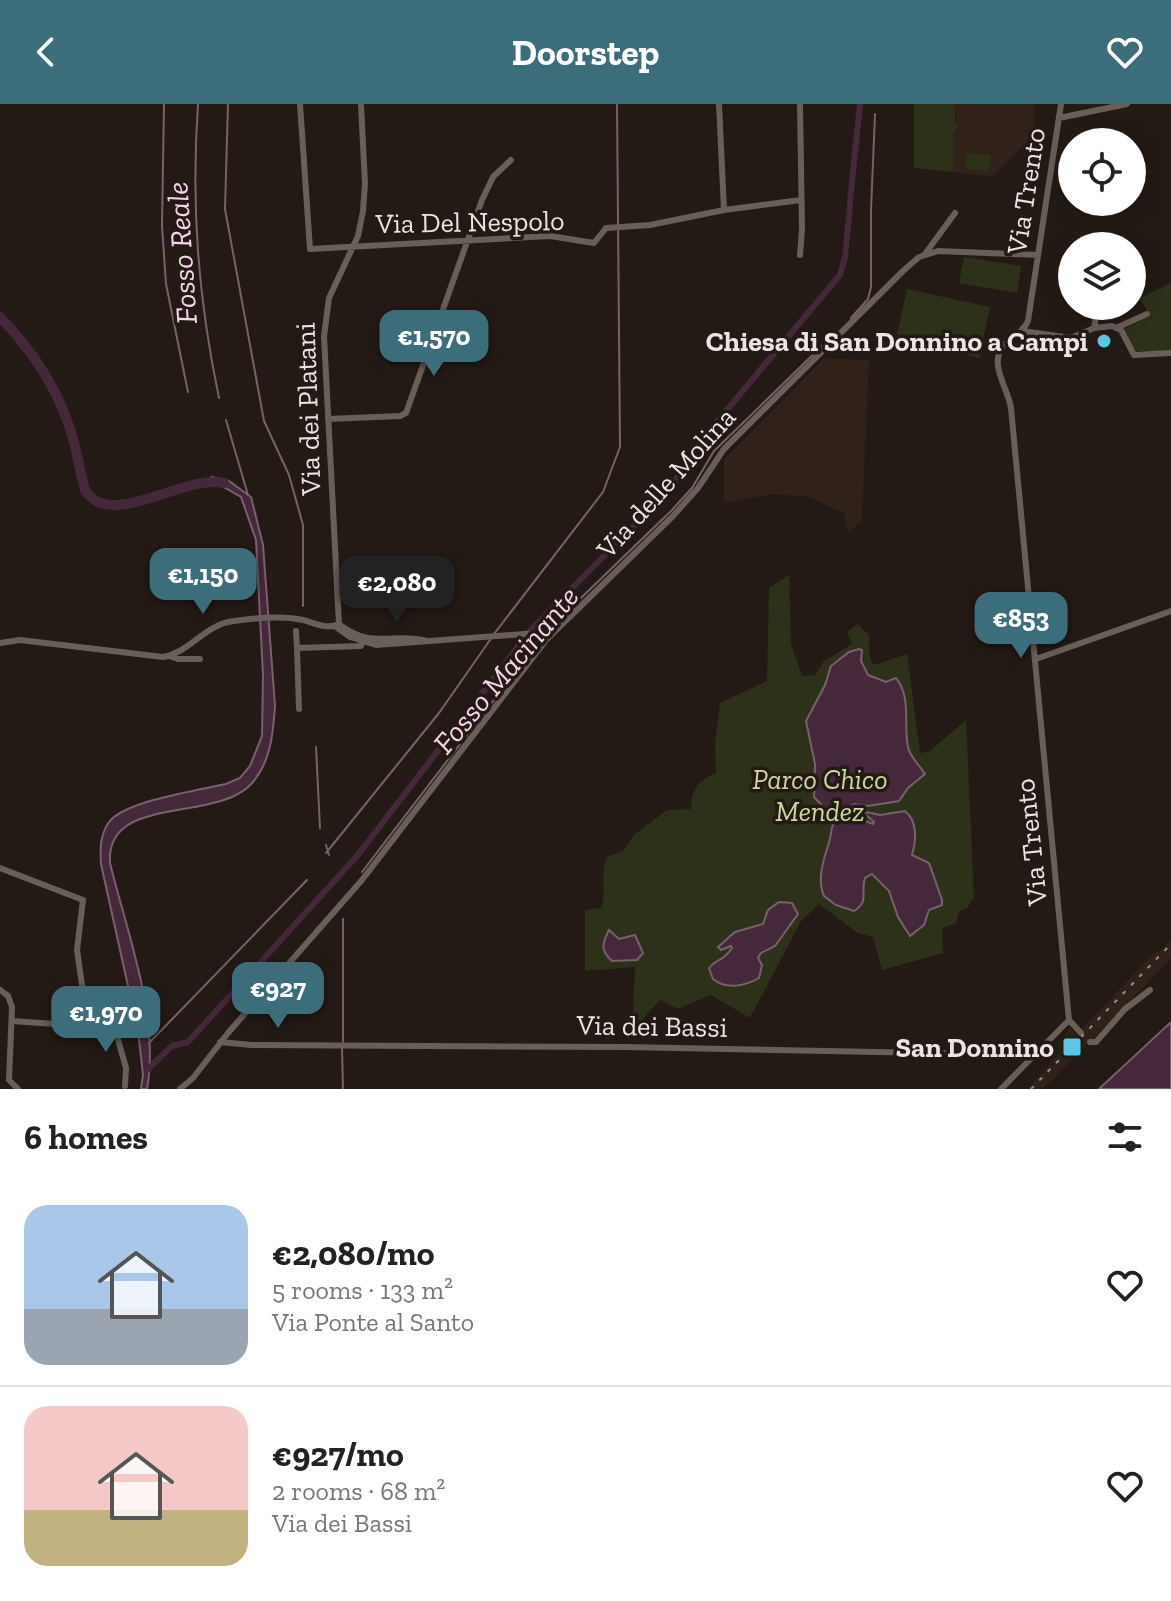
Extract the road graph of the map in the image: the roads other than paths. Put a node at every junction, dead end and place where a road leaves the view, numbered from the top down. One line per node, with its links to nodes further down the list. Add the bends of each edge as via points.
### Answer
1 (300, 104): 13 (street, Via Del Nespolo, via 310,249)
2 (361, 104): 13 (street, Via dei Platani, via 364,202)
3 (719, 104): 10 (street)
4 (800, 104): 9 (street)
5 (1061, 104): 7 (street, Via Trento)
6 (1127, 104): 7 (street)
7 (1059, 118): 16 (street, Via Trento)
8 (511, 160): 12 (street, via 490,181)
9 (801, 200): 10 (street); 15 (street)
10 (724, 210): 12 (street, Via Del Nespolo, via 604,229 597,242 553,236)
11 (955, 213): 14 (street, Via delle Molina)
12 (468, 242): 13 (street, Via Del Nespolo); 23 (street, via 406,413)
13 (353, 247): 23 (street, Via dei Platani, via 326,314)
14 (925, 254): 16 (street); 27 (street, Via delle Molina, via 724,449 673,516)
15 (800, 255)
16 (1038, 255): 21 (street, Via Trento)
17 (1147, 314): 20 (street)
18 (1095, 320): 19 (street)
19 (1094, 328): 20 (street); 21 (street, via 1071,338)
20 (1116, 328): 22 (street, via 1133,354)
21 (1022, 331): 33 (street, Via Trento, via 1001,348 997,364 1011,408)
22 (1171, 353)
23 (328, 419): 25 (street, Via dei Platani)
24 (1171, 611): 33 (street)
25 (337, 625): 28 (street); 31 (street, via 282,618 219,624)
26 (296, 631): 30 (street)
27 (547, 639): 28 (street, via 532,633 433,642); 42 (street, Via delle Molina, via 362,880)
28 (363, 640): 30 (street, via 361,646)
29 (0, 643): 31 (street, via 20,640)
30 (297, 648): 34 (street)
31 (169, 656): 32 (street)
32 (200, 659)
33 (1036, 659): 38 (street, Via Trento)
34 (299, 709)
35 (0, 868): 40 (street, via 83,900 77,957)
36 (0, 990): 39 (street, via 11,1000)
37 (1150, 990): 43 (street)
38 (1069, 1020): 41 (street); 44 (street)
39 (12, 1021): 40 (street); 45 (street)
40 (84, 1026): 47 (street, via 117,1036)
41 (1081, 1033)
42 (220, 1042): 44 (street, Via dei Bassi); 49 (street, Via delle Molina)
43 (1090, 1042)
44 (1035, 1055): 50 (street)
45 (9, 1080): 46 (street); 48 (street)
46 (0, 1085)
47 (125, 1086)
48 (18, 1089)
49 (180, 1089)
50 (1001, 1089)

